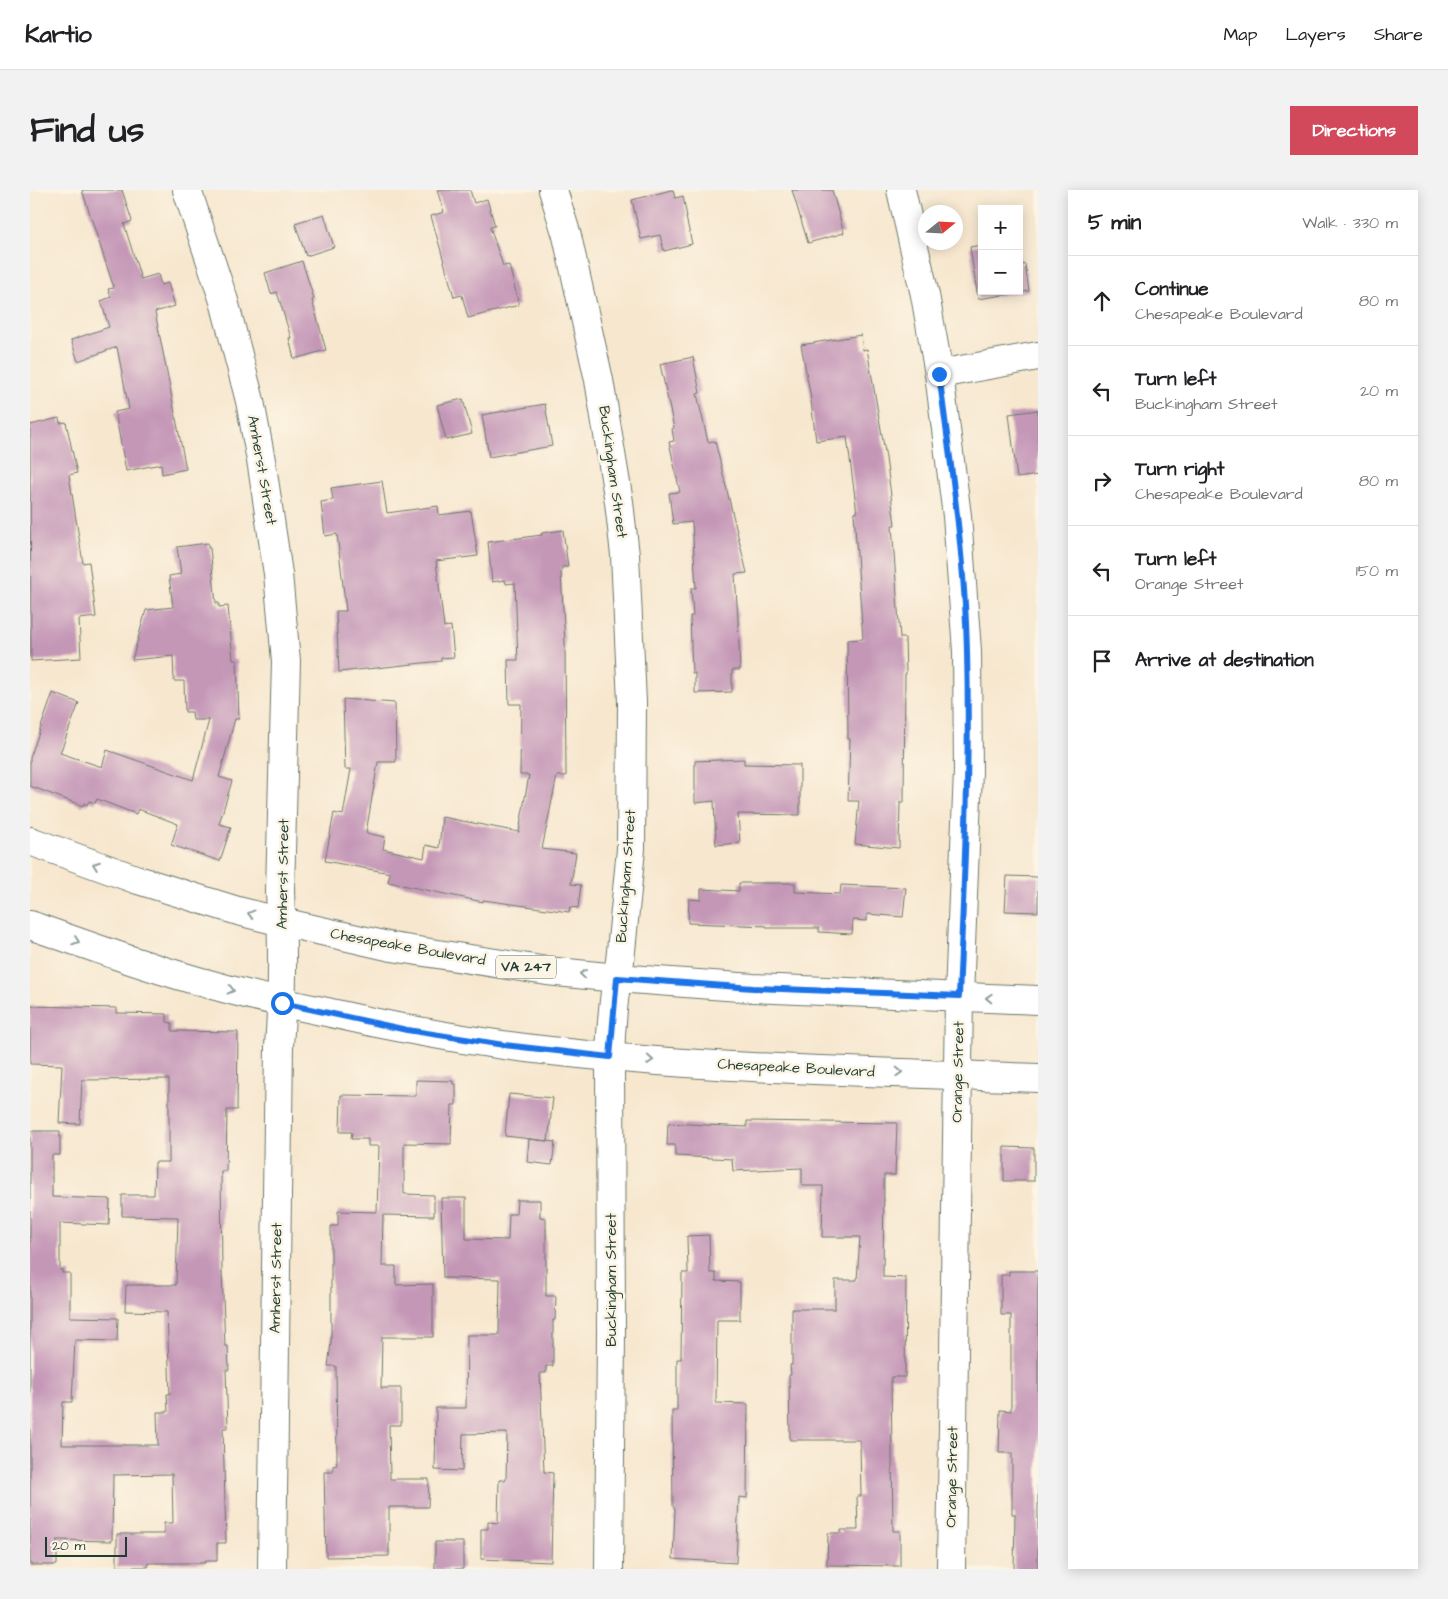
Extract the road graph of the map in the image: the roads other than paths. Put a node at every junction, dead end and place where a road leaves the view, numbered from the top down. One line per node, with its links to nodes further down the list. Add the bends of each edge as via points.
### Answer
1 (187, 190): 7 (street, Amherst Street, via 224,301 250,401 278,574 286,660)
2 (553, 190): 9 (street, Buckingham Street, via 567,236 599,380 625,555 632,702 631,849)
3 (901, 190): 5 (street, Orange Street)
4 (1038, 356): 5 (street)
5 (939, 374): 10 (street, Orange Street, via 957,516 967,651 968,771)
6 (30, 841): 7 (street, Chesapeake Boulevard / VA 247, one-way to 6, via 138,880)
7 (282, 922): 9 (street, Chesapeake Boulevard / VA 247, one-way to 7, via 546,971 392,947); 12 (street, Amherst Street)
8 (30, 925): 12 (street, Chesapeake Boulevard, one-way to 12, via 118,956)
9 (617, 978): 10 (street, Chesapeake Boulevard / VA 247, via 753,988); 13 (street, Buckingham Street)
10 (959, 996): 11 (street, Chesapeake Boulevard / VA 247, one-way to 10); 14 (street, Orange Street)
11 (1038, 1000)
12 (282, 1003): 13 (street, Chesapeake Boulevard, via 417,1031); 16 (street, Amherst Street)
13 (610, 1057): 14 (street, Chesapeake Boulevard, one-way to 14); 17 (street, Buckingham Street, via 612,1334)
14 (957, 1075): 15 (street, Chesapeake Boulevard); 18 (street, Orange Street)
15 (1038, 1078)
16 (272, 1569)
17 (609, 1569)
18 (951, 1569)

